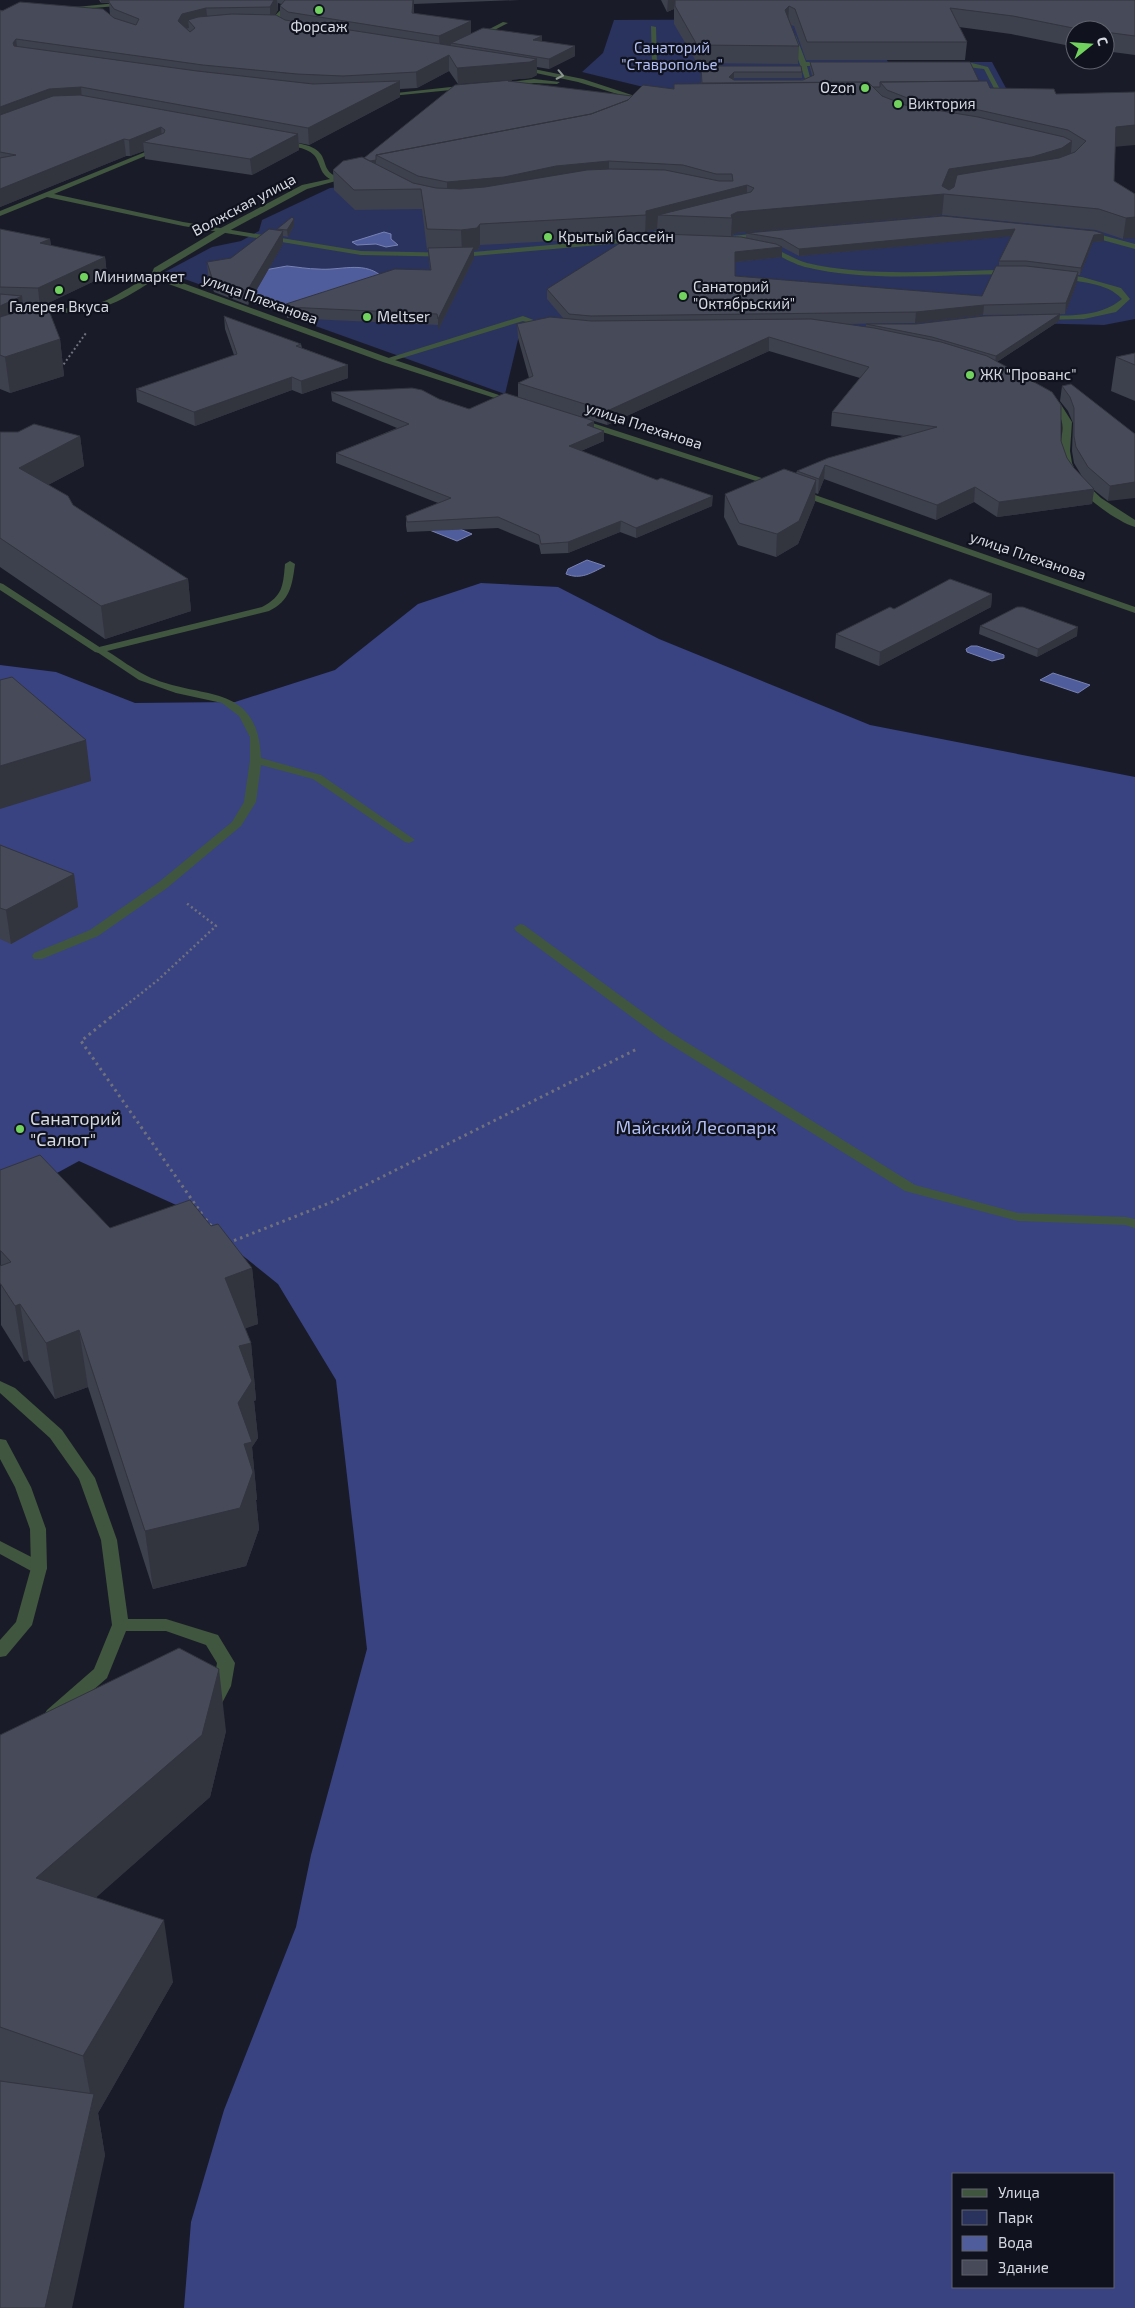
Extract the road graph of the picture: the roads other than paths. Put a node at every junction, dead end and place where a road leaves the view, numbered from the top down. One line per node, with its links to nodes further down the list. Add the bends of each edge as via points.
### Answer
1 (321, 0): 4 (street)
2 (133, 4): 5 (street, via 107,9)
3 (277, 6): 4 (street)
4 (286, 7): 8 (street, via 275,21)
5 (65, 8)
6 (505, 23): 12 (street)
7 (269, 26): 8 (street)
8 (278, 26): 11 (street)
9 (653, 26): 17 (street, via 654,64)
10 (789, 27): 16 (street)
11 (286, 31)
12 (473, 39)
13 (833, 64): 16 (lane)
14 (949, 64): 27 (lane, via 986,68)
15 (508, 66): 24 (street, one-way to 24, via 556,74)
16 (804, 66): 19 (street); 21 (street, via 809,80)
17 (696, 68): 18 (street); 20 (street)
18 (726, 68)
19 (795, 68)
20 (696, 77)
21 (783, 82)
22 (487, 85): 24 (street, via 548,81 590,90)
23 (477, 86): 25 (street)
24 (621, 92): 30 (street)
25 (373, 95)
26 (991, 95): 27 (street)
27 (1000, 95): 28 (street)
28 (1010, 95)
29 (650, 98): 30 (street)
30 (641, 99): 31 (street)
31 (630, 112)
32 (276, 142): 35 (street, via 314,151 325,174)
33 (163, 147): 36 (street)
34 (355, 175): 35 (street, Волжская улица)
35 (337, 179): 39 (street, Волжская улица, via 305,187)
36 (46, 195): 37 (street); 39 (street)
37 (0, 214)
38 (683, 226): 42 (street)
39 (222, 231): 42 (street, via 353,252 415,255 507,252); 46 (street, Волжская улица, via 157,270)
40 (1077, 232): 44 (street, via 1096,234)
41 (778, 234): 45 (street, via 713,241 762,246 778,250 804,264 830,268 919,273)
42 (628, 239): 43 (street)
43 (670, 239)
44 (1135, 247)
45 (1025, 272)
46 (155, 276): 48 (street, via 108,302 71,310); 51 (street, улица Плеханова)
47 (1054, 276): 49 (street, via 1082,279 1118,290 1126,299 1113,310 1084,317)
48 (0, 309)
49 (1034, 319)
50 (554, 328): 51 (street, via 523,318)
51 (386, 360): 53 (street, улица Плеханова)
52 (1038, 389): 55 (street, via 1057,405 1068,422 1065,444 1069,470 1117,514)
53 (524, 404)
54 (570, 419): 58 (street, улица Плеханова, via 788,488)
55 (1135, 524)
56 (290, 564): 59 (street, via 285,594 277,604 266,609)
57 (0, 586): 59 (street)
58 (1135, 610)
59 (99, 650): 60 (street, via 143,678 226,700 244,714 255,737)
60 (256, 760): 61 (street, via 316,777); 63 (street, via 250,802 237,824 163,886 94,933)
61 (409, 840)
62 (520, 928): 64 (street, via 665,1035 910,1188 1018,1217 1126,1220)
63 (38, 956)
64 (1135, 1224)
65 (0, 1386): 69 (street, via 56,1434 87,1478 110,1540)
66 (0, 1444): 68 (street, via 23,1487 38,1529)
67 (0, 1547): 68 (street)
68 (39, 1568): 70 (street, via 24,1625)
69 (120, 1625): 71 (street, via 166,1625 212,1640 226,1663 222,1686); 72 (street, via 101,1673)
70 (0, 1652)
71 (214, 1702)
72 (36, 1727)

